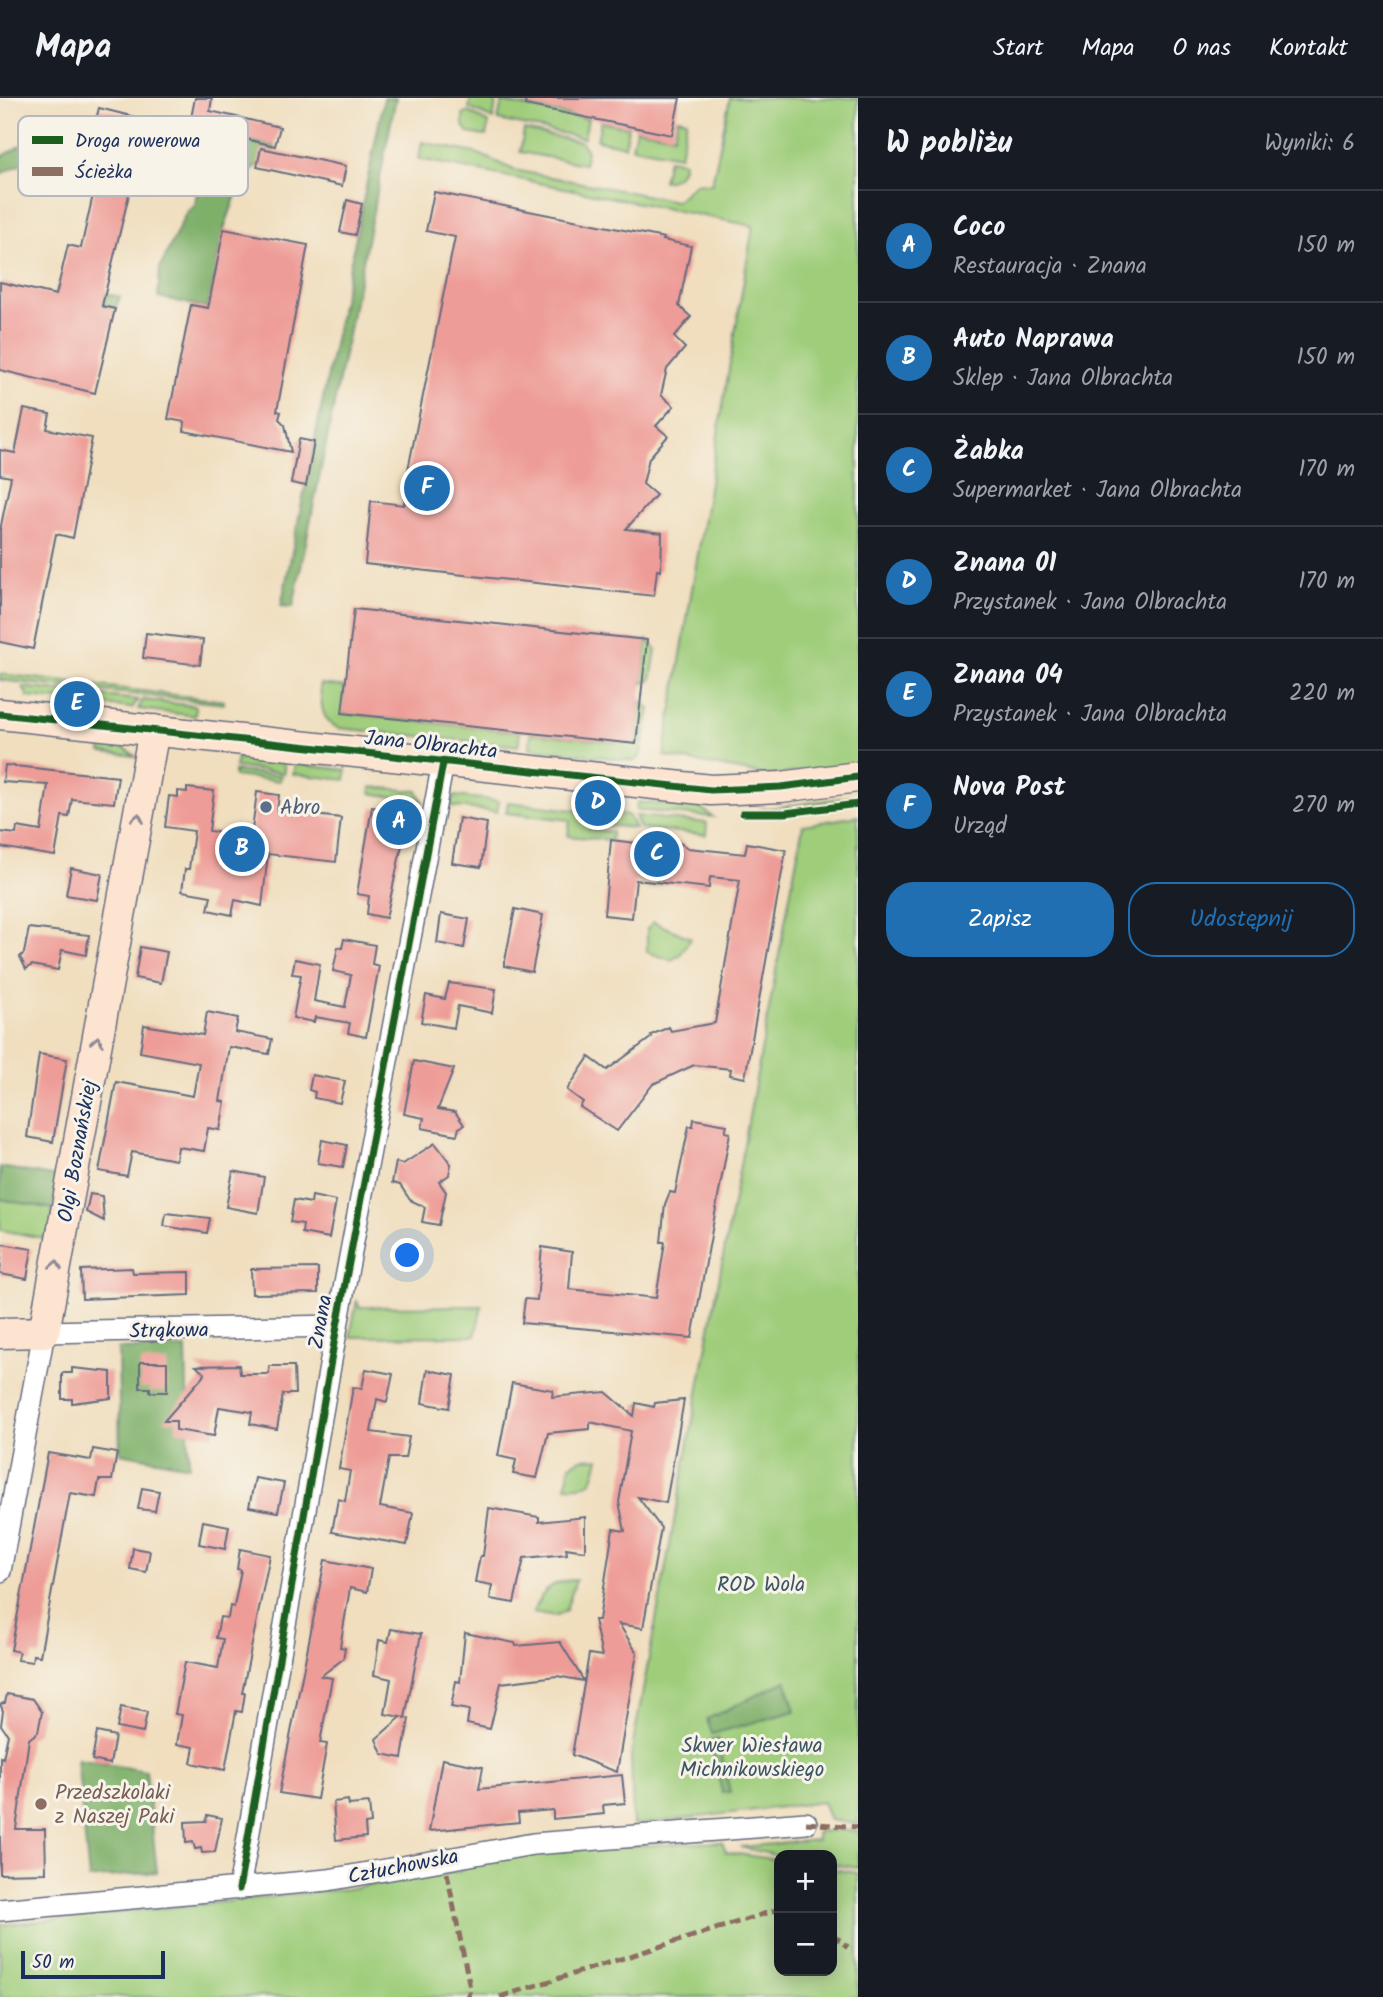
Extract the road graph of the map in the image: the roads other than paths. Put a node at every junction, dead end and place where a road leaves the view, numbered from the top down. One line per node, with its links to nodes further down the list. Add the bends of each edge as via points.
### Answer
1 (0, 714): 2 (street, Jana Olbrachta)
2 (154, 730): 3 (street, Jana Olbrachta); 6 (street, Olgi Boznańskiej, one-way to 2)
3 (443, 763): 4 (street, Jana Olbrachta, via 711,790 781,787); 5 (street, Znana)
4 (858, 776)
5 (337, 1326): 6 (street, Strąkowa); 10 (street, Znana)
6 (44, 1332): 7 (street, Strąkowa); 8 (street, Olgi Boznańskiej)
7 (0, 1333)
8 (0, 1571)
9 (806, 1823): 10 (street, Człuchowska, via 533,1844 328,1880)
10 (239, 1889): 11 (street, Człuchowska)
11 (0, 1910)

